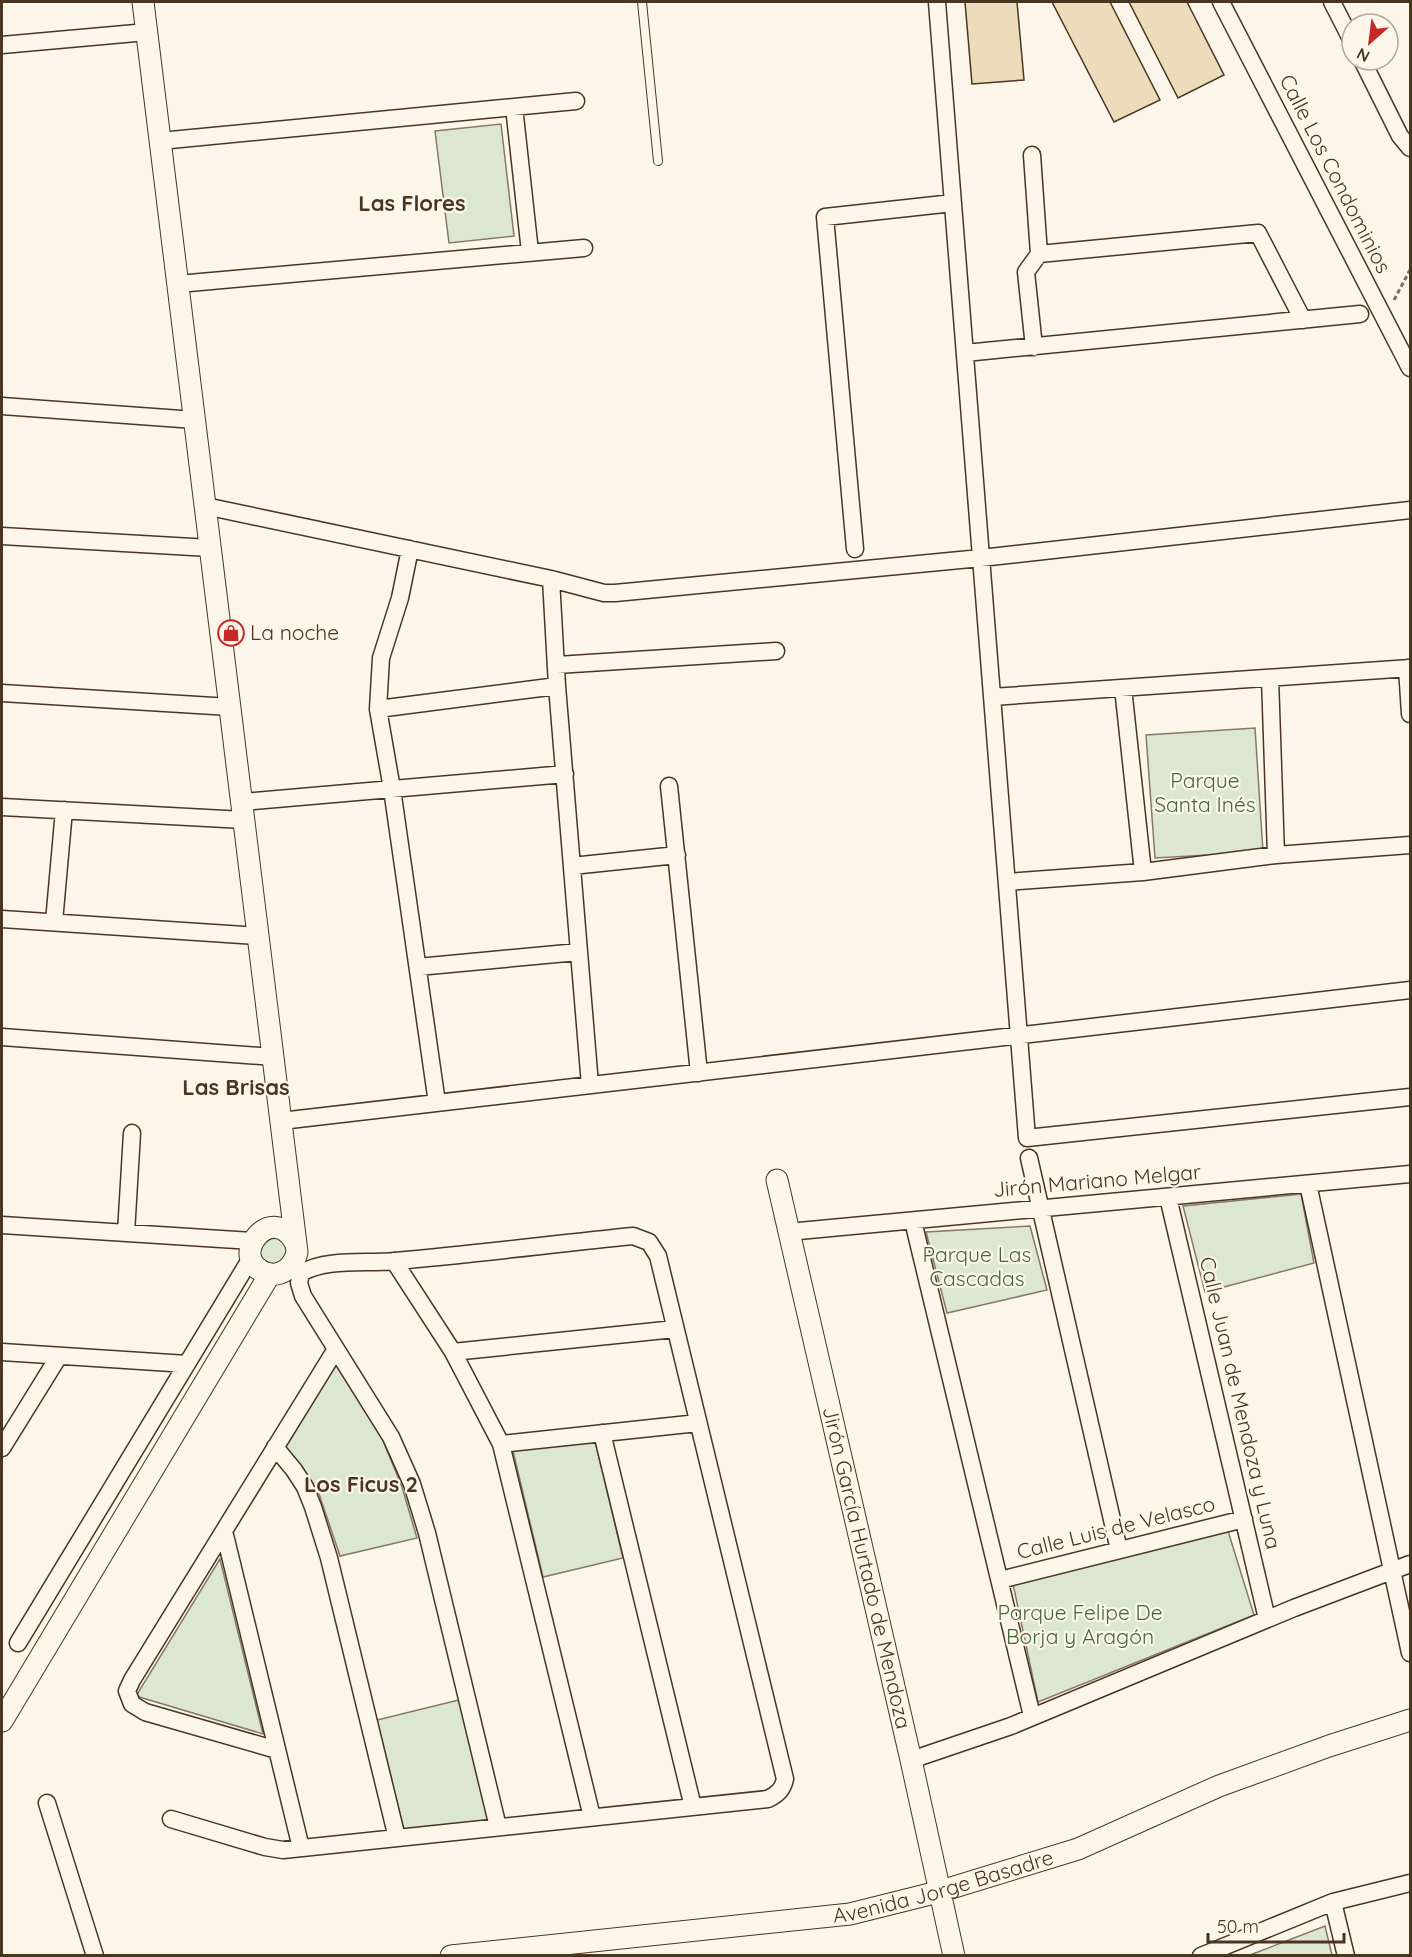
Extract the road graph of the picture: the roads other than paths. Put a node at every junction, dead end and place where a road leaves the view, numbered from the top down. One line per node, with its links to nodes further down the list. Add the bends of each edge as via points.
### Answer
1 (143, 2): 7 (street)
2 (642, 2): 15 (lane)
3 (937, 2): 16 (street)
4 (1221, 2): 25 (street, Calle Los Condominios)
5 (1332, 2): 6 (street)
6 (1340, 18)
7 (147, 32): 8 (street); 12 (street)
8 (2, 45)
9 (1368, 72): 13 (street)
10 (576, 101): 11 (street)
11 (514, 107): 12 (street); 18 (street)
12 (160, 141): 20 (street)
13 (1410, 148)
14 (1032, 155): 19 (street)
15 (658, 161)
16 (953, 203): 24 (street); 33 (street, via 825,217)
17 (584, 248): 18 (street)
18 (530, 252): 20 (street)
19 (1039, 254): 22 (street, via 1258,233); 23 (street, via 1026,272)
20 (178, 284): 27 (street)
21 (1360, 314): 22 (street)
22 (1303, 320): 23 (street)
23 (1034, 346): 24 (street)
24 (965, 353): 34 (street)
25 (1410, 368)
26 (2, 406): 27 (street)
27 (195, 420): 28 (street)
28 (205, 506): 31 (street); 32 (street)
29 (1410, 510): 34 (street)
30 (2, 536): 31 (street)
31 (210, 548): 44 (street)
32 (410, 549): 35 (street); 45 (street, via 381,658)
33 (855, 549)
34 (981, 558): 35 (street, via 615,593); 43 (street)
35 (551, 579): 37 (street)
36 (776, 651): 37 (street)
37 (557, 665): 40 (street)
38 (1409, 670): 39 (street); 46 (street)
39 (1270, 678): 41 (street); 55 (street)
40 (557, 686): 45 (street); 47 (street)
41 (1123, 688): 43 (street); 57 (street)
42 (2, 693): 44 (street)
43 (992, 697): 58 (street)
44 (230, 707): 52 (street)
45 (378, 709): 49 (street)
46 (1410, 714)
47 (565, 774): 49 (street); 56 (street)
48 (669, 786): 54 (street)
49 (392, 789): 52 (street); 63 (street)
50 (2, 807): 51 (street)
51 (64, 810): 52 (street); 60 (street)
52 (243, 811): 61 (street)
53 (1410, 845): 55 (street)
54 (676, 855): 56 (street); 68 (street)
55 (1276, 855): 57 (street)
56 (572, 866): 62 (street)
57 (1143, 872): 58 (street)
58 (1007, 882): 65 (street)
59 (2, 919): 60 (street)
60 (54, 922): 61 (street)
61 (258, 936): 67 (street)
62 (578, 952): 63 (street); 69 (street)
63 (418, 967): 71 (street)
64 (1410, 990): 65 (street)
65 (1019, 1036): 68 (street); 70 (street, via 1027,1138)
66 (2, 1037): 67 (street)
67 (273, 1057): 72 (street)
68 (699, 1073): 69 (street)
69 (590, 1085): 71 (street)
70 (1410, 1097)
71 (437, 1103): 72 (street)
72 (281, 1121): 78 (street)
73 (132, 1133): 85 (street)
74 (1029, 1158): 80 (street)
75 (1410, 1174): 77 (street, Jirón Mariano Melgar)
76 (777, 1180): 84 (street, Jirón García Hurtado de Mendoza)
77 (1308, 1184): 79 (street, Jirón Mariano Melgar); 106 (street)
78 (290, 1194): 83 (street); 86 (street)
79 (1168, 1197): 80 (street, Jirón Mariano Melgar); 102 (street, Calle Juan de Mendoza y Luna)
80 (1040, 1209): 81 (street, Jirón Mariano Melgar); 104 (street)
81 (913, 1221): 84 (street, Jirón Mariano Melgar); 107 (street)
82 (2, 1225): 85 (street)
83 (270, 1228): 86 (street, via 287,1232); 87 (street, via 258,1233)
84 (788, 1232): 115 (street, Jirón García Hurtado de Mendoza)
85 (126, 1233): 87 (street)
86 (296, 1244): 89 (street)
87 (252, 1250): 90 (street, via 257,1267); 96 (street)
88 (394, 1261): 89 (street); 91 (street, via 633,1236 649,1242 658,1256); 94 (street)
89 (296, 1270): 90 (street); 92 (street, via 303,1296)
90 (270, 1274): 113 (street)
91 (675, 1329): 94 (street); 97 (street)
92 (336, 1349): 101 (street); 120 (street, via 392,1437 412,1484)
93 (2, 1352): 95 (street)
94 (453, 1352): 99 (street)
95 (59, 1356): 96 (street); 100 (street)
96 (188, 1364): 109 (street)
97 (698, 1423): 98 (street); 117 (street, via 785,1779 780,1791 768,1799)
98 (602, 1433): 99 (street); 117 (street)
99 (501, 1444): 118 (street)
100 (2, 1448)
101 (275, 1448): 103 (street); 121 (street, via 294,1470 314,1507)
102 (1244, 1519): 104 (street, Calle Luis de Velasco); 108 (street, Calle Juan de Mendoza y Luna)
103 (224, 1531): 114 (street); 114 (street, via 132,1680 129,1698 146,1712)
104 (1119, 1550): 107 (street, Calle Luis de Velasco)
105 (1410, 1564): 106 (street)
106 (1392, 1572): 108 (street); 110 (street)
107 (1000, 1580): 111 (street)
108 (1267, 1619): 111 (street)
109 (18, 1643)
110 (1410, 1653)
111 (1032, 1716): 115 (street)
112 (1410, 1720): 124 (street, Avenida Jorge Basadre, via 1219,1786 1078,1849)
113 (2, 1721)
114 (277, 1750): 122 (street)
115 (911, 1760): 124 (street, Jirón García Hurtado de Mendoza)
116 (47, 1803): 127 (street)
117 (693, 1807): 118 (street)
118 (592, 1817): 120 (street)
119 (171, 1819): 122 (street, via 265,1847)
120 (498, 1827): 121 (street)
121 (397, 1838): 122 (street)
122 (301, 1848)
123 (1410, 1883): 125 (street)
124 (938, 1892): 128 (street, Avenida Jorge Basadre, via 849,1914); 129 (street, Jirón García Hurtado de Mendoza)
125 (1333, 1902): 126 (street); 131 (street)
126 (1217, 1952): 130 (street)
127 (95, 1956)
128 (451, 1956)
129 (954, 1956)
130 (1201, 1956)
131 (1346, 1956)

